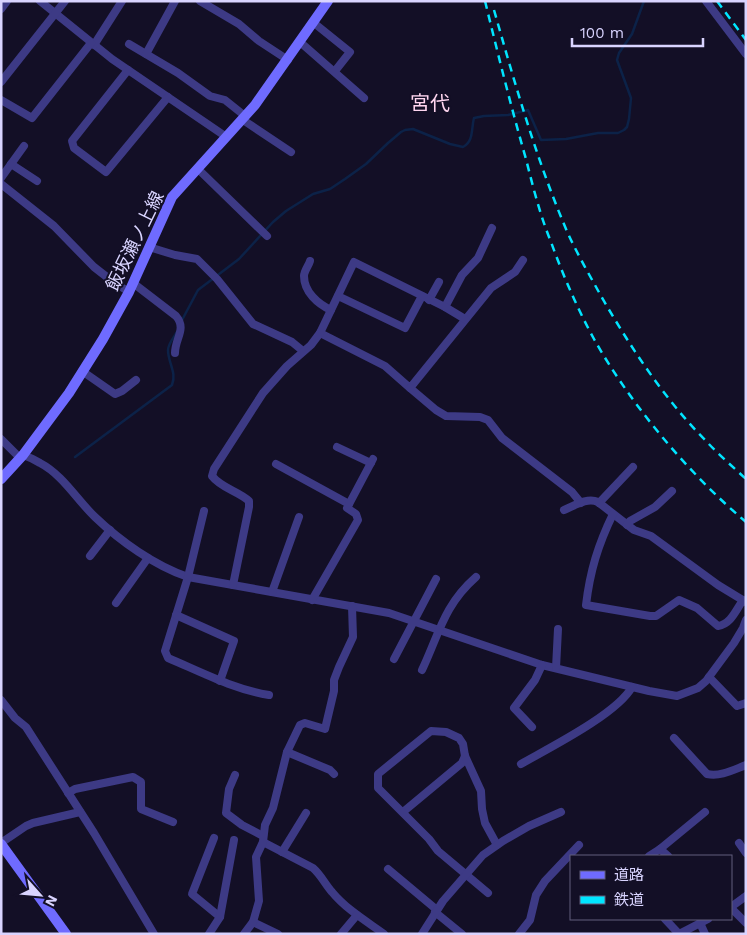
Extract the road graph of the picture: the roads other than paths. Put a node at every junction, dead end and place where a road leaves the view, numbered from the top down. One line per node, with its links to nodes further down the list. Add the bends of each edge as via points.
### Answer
1 (8, 1): 10 (street)
2 (40, 1): 12 (street)
3 (64, 1): 12 (street)
4 (122, 1): 15 (street)
5 (175, 1): 17 (street)
6 (200, 1): 11 (street)
7 (220, 1): 11 (street)
8 (328, 1): 13 (main road, 飯坂瀬ノ上線)
9 (706, 1): 18 (street)
10 (1, 9)
11 (215, 10): 19 (street)
12 (55, 13): 15 (street); 22 (street)
13 (314, 23): 14 (main road, 飯坂瀬ノ上線); 21 (street, via 350,52)
14 (300, 42): 19 (main road, 飯坂瀬ノ上線); 21 (street)
15 (93, 44): 20 (street); 25 (street, via 32,118)
16 (129, 44): 17 (street)
17 (146, 54): 26 (street, via 210,96 225,100)
18 (746, 54)
19 (288, 60): 26 (main road, 飯坂瀬ノ上線)
20 (128, 70): 23 (street); 23 (street, via 72,141 74,148 106,172)
21 (335, 71): 24 (street)
22 (1, 82)
23 (168, 97): 27 (street)
24 (364, 98)
25 (1, 100)
26 (244, 118): 27 (main road, 飯坂瀬ノ上線); 29 (street)
27 (225, 136): 31 (main road, 飯坂瀬ノ上線)
28 (24, 146): 30 (street)
29 (291, 152)
30 (11, 164): 32 (street); 33 (street)
31 (198, 169): 36 (street); 37 (main road, 飯坂瀬ノ上線, via 172,197)
32 (1, 178)
33 (37, 181)
34 (1, 184): 41 (street, via 54,226 94,267 112,281)
35 (492, 228): 44 (street, via 478,258 462,275)
36 (267, 236)
37 (149, 247): 41 (main road, 飯坂瀬ノ上線); 48 (street, via 197,259 253,324)
38 (310, 260): 45 (street, via 304,275 307,286 313,298)
39 (523, 260): 46 (street, via 515,272 495,284)
40 (438, 282): 43 (street)
41 (131, 287): 49 (street, via 181,322); 50 (main road, 飯坂瀬ノ上線)
42 (338, 296): 43 (street, via 405,328); 43 (street, via 354,262); 45 (street)
43 (425, 298): 44 (street)
44 (445, 307): 46 (street)
45 (331, 310): 47 (street)
46 (465, 319): 52 (street)
47 (320, 333): 48 (street); 52 (street, via 385,366)
48 (303, 351): 74 (street, via 263,393 214,469 212,476 216,482 249,501)
49 (175, 353)
50 (82, 371): 51 (street, via 115,394); 55 (main road, 飯坂瀬ノ上線, via 70,393)
51 (136, 380)
52 (410, 388): 60 (street, via 446,416 488,420 502,438 572,492)
53 (1, 439): 55 (street)
54 (338, 447): 62 (street, via 372,461)
55 (22, 456): 58 (main road, 飯坂瀬ノ上線); 68 (street, via 42,463)
56 (276, 464): 62 (street)
57 (633, 467): 61 (street)
58 (1, 479)
59 (672, 492): 67 (street)
60 (581, 503): 61 (street, via 593,500); 63 (street)
61 (599, 503): 65 (street)
62 (349, 504): 76 (street, via 347,508 356,514 358,520)
63 (564, 510)
64 (204, 511): 71 (street)
65 (613, 514): 67 (street); 77 (street, via 594,558 586,605 656,616 679,600 697,608 718,626 730,620)
66 (299, 517): 75 (street)
67 (626, 525): 77 (street, via 651,536 718,586)
68 (110, 530): 69 (street); 70 (street)
69 (90, 556)
70 (148, 558): 71 (street); 78 (street)
71 (188, 577): 74 (street); 80 (street)
72 (476, 577): 85 (street, via 451,605)
73 (436, 579): 82 (street)
74 (233, 585): 75 (street)
75 (272, 592): 76 (street)
76 (312, 600): 79 (street)
77 (744, 601)
78 (116, 603)
79 (352, 606): 82 (street); 98 (street, via 353,637 334,680 325,729 305,722 300,725)
80 (176, 615): 91 (street, via 165,651 168,658); 91 (street, via 234,641)
81 (746, 620): 83 (street)
82 (414, 621): 85 (street); 86 (street)
83 (744, 628): 90 (street)
84 (558, 629): 88 (street)
85 (438, 630): 87 (street); 89 (street)
86 (394, 659)
87 (542, 665): 88 (street); 96 (street, via 514,708)
88 (556, 668): 92 (street)
89 (422, 670)
90 (709, 677): 92 (street, via 698,688 677,696); 95 (street, via 737,706)
91 (220, 681): 93 (street)
92 (632, 687): 100 (street, via 606,713)
93 (269, 695)
94 (1, 700): 104 (street, via 26,727)
95 (746, 703)
96 (532, 727)
97 (674, 738): 101 (street, via 707,774 713,776)
98 (287, 752): 102 (street); 112 (street, via 273,808 264,825)
99 (465, 756): 106 (street, via 462,763); 106 (street, via 459,738 446,732 431,731 378,774 378,788); 115 (street, via 481,791 485,823)
100 (521, 764)
101 (746, 765)
102 (334, 774)
103 (235, 775): 112 (street, via 229,789 226,813)
104 (68, 793): 105 (street); 110 (street, via 133,777 141,782 141,809)
105 (80, 812): 117 (street, via 33,823); 138 (street)
106 (403, 812): 124 (street, via 438,851)
107 (562, 812): 115 (street)
108 (705, 812): 118 (street)
109 (306, 813): 119 (street)
110 (173, 822)
111 (214, 838): 131 (street, via 192,894)
112 (263, 839): 119 (street); 134 (street, via 256,857 259,901)
113 (234, 840): 131 (street)
114 (739, 843): 120 (street)
115 (497, 845): 124 (street)
116 (579, 845): 146 (street, via 545,881 536,895 530,920)
117 (2, 847): 137 (main road)
118 (660, 849): 121 (street); 122 (street)
119 (282, 852): 130 (street, via 318,872 332,892)
120 (746, 853)
121 (650, 855)
122 (667, 855)
123 (388, 869): 129 (street)
124 (466, 874): 125 (street); 129 (street)
125 (488, 893)
126 (746, 896): 127 (street)
127 (732, 907)
128 (732, 909): 136 (street)
129 (436, 911): 144 (street); 145 (street)
130 (357, 915): 142 (street); 143 (street)
131 (220, 917): 139 (street)
132 (667, 920): 147 (street)
133 (706, 920): 135 (street)
134 (252, 922): 140 (street); 141 (street)
135 (700, 923): 147 (street); 148 (street)
136 (746, 923)
137 (66, 934)
138 (154, 934)
139 (209, 934)
140 (244, 934)
141 (278, 934)
142 (341, 934)
143 (384, 934)
144 (422, 934)
145 (462, 934)
146 (519, 934)
147 (679, 934)
148 (705, 934)

